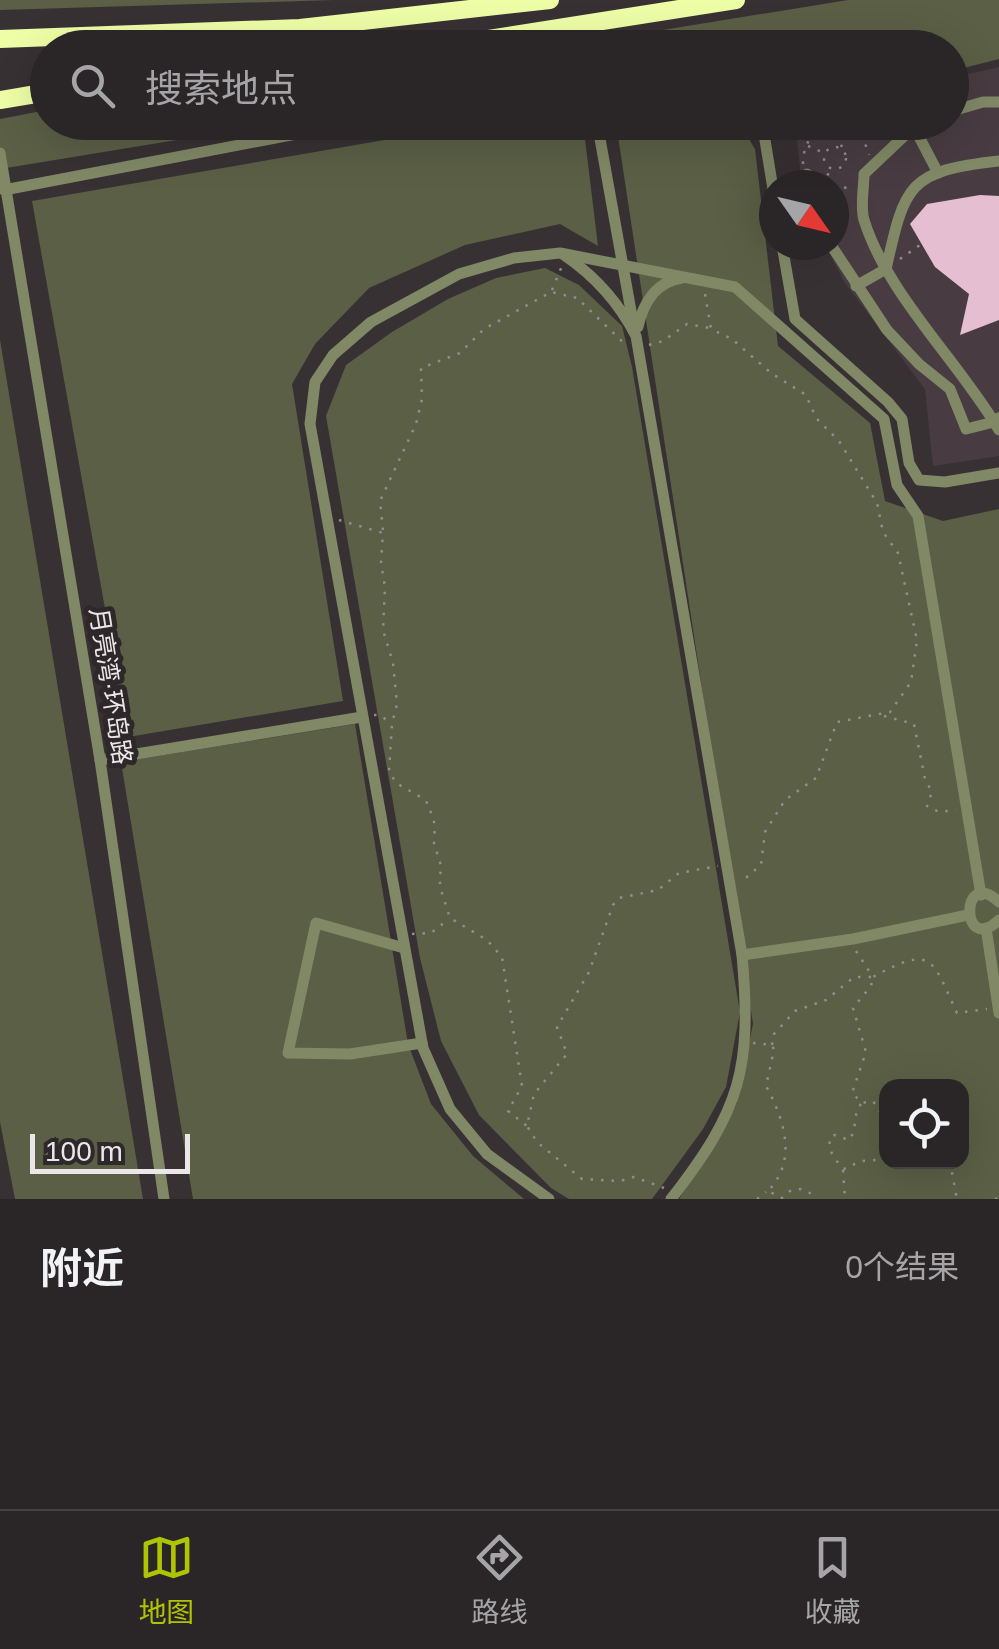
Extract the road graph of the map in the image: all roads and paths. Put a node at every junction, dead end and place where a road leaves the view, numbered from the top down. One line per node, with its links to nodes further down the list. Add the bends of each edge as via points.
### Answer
1 (550, 0): 3 (highway)
2 (736, 0): 4 (highway)
3 (240, 30)
4 (572, 30)
5 (30, 37): 6 (highway)
6 (0, 38)
7 (30, 95): 8 (highway)
8 (0, 100)
9 (999, 102): 10 (street)
10 (969, 106)
11 (265, 140): 30 (street)
12 (601, 140): 35 (street)
13 (765, 140): 25 (street)
14 (810, 140): 19 (path)
15 (844, 140): 20 (path)
16 (861, 140): 28 (path, via 869,155)
17 (900, 140): 28 (street)
18 (923, 140): 27 (street)
19 (806, 145): 22 (path); 26 (path)
20 (840, 148): 22 (path); 24 (path, via 845,162)
21 (0, 153): 30 (street, 月亮湾·环岛路)
22 (825, 154): 24 (path)
23 (999, 161): 27 (street)
24 (831, 168)
25 (770, 170)
26 (804, 170)
27 (938, 173): 36 (street, via 904,199)
28 (864, 174): 29 (path); 36 (street, via 863,217)
29 (849, 186)
30 (4, 190): 50 (street, 月亮湾·环岛路)
31 (920, 245): 36 (path)
32 (563, 255): 35 (street); 40 (path); 42 (street, via 607,293); 45 (street, via 514,258 460,274 372,322 333,355 314,382 310,424)
33 (785, 260): 44 (street, via 795,319 902,419 909,463 919,480)
34 (840, 260): 39 (street)
35 (622, 264): 37 (street); 42 (street)
36 (886, 269): 39 (street); 43 (street)
37 (688, 276): 38 (street); 42 (street, via 658,288 640,316)
38 (706, 280): 41 (path); 51 (street, via 735,287 884,419 897,485 918,516)
39 (856, 286): 43 (street, via 887,330 950,389 966,429)
40 (551, 292): 42 (path, via 577,298 629,348); 46 (path, via 484,329 453,358 421,368 416,424 380,501)
41 (712, 328): 42 (path, via 687,324 663,341); 47 (path, via 806,395 877,503 898,553 917,640 911,682 898,706)
42 (637, 343): 52 (street)
43 (998, 423)
44 (999, 473)
45 (327, 520): 46 (path); 48 (street)
46 (384, 533): 49 (path, via 383,630 397,704)
47 (883, 716): 51 (path, via 914,724 932,792 927,806 940,812); 53 (path, via 836,722 816,778 785,800 765,832 761,865)
48 (362, 717): 49 (path, via 380,714); 50 (street); 61 (street)
49 (392, 724): 57 (path, via 389,771 428,804)
50 (100, 760): 76 (street, 月亮湾·环岛路)
51 (968, 809): 54 (street)
52 (727, 864): 53 (street); 70 (path, via 679,873 658,890 613,905 589,972 557,1026 567,1054 534,1094)
53 (730, 887): 62 (street)
54 (981, 895): 55 (street); 56 (street)
55 (999, 902)
56 (968, 914): 59 (street); 60 (street)
57 (450, 918): 61 (path); 70 (path, via 502,957 522,1086 508,1111)
58 (999, 920): 59 (street)
59 (986, 928): 64 (street)
60 (853, 938): 62 (street); 63 (path)
61 (402, 941): 66 (street); 66 (street, via 316,923 288,1052 350,1054)
62 (742, 956): 65 (street)
63 (873, 977): 64 (path, via 914,957 939,970 957,1013); 67 (path, via 854,977 826,1000 795,1011); 68 (path, via 853,1008 866,1052 852,1093)
64 (999, 1010)
65 (746, 1042): 67 (path); 75 (street, via 735,1097)
66 (422, 1043): 77 (street, via 450,1109 488,1154)
67 (772, 1045): 74 (path, via 766,1086 786,1147 780,1175)
68 (862, 1103): 69 (path, via 873,1101); 72 (path, via 854,1134 828,1142)
69 (879, 1111)
70 (527, 1126): 75 (path, via 582,1180 634,1177)
71 (879, 1157): 72 (path)
72 (844, 1169): 80 (path)
73 (951, 1169): 81 (path)
74 (768, 1191): 78 (path); 79 (path, via 782,1198 806,1190)
75 (674, 1195)
76 (164, 1199)
77 (548, 1199)
78 (757, 1199)
79 (816, 1199)
80 (845, 1199)
81 (957, 1199)

